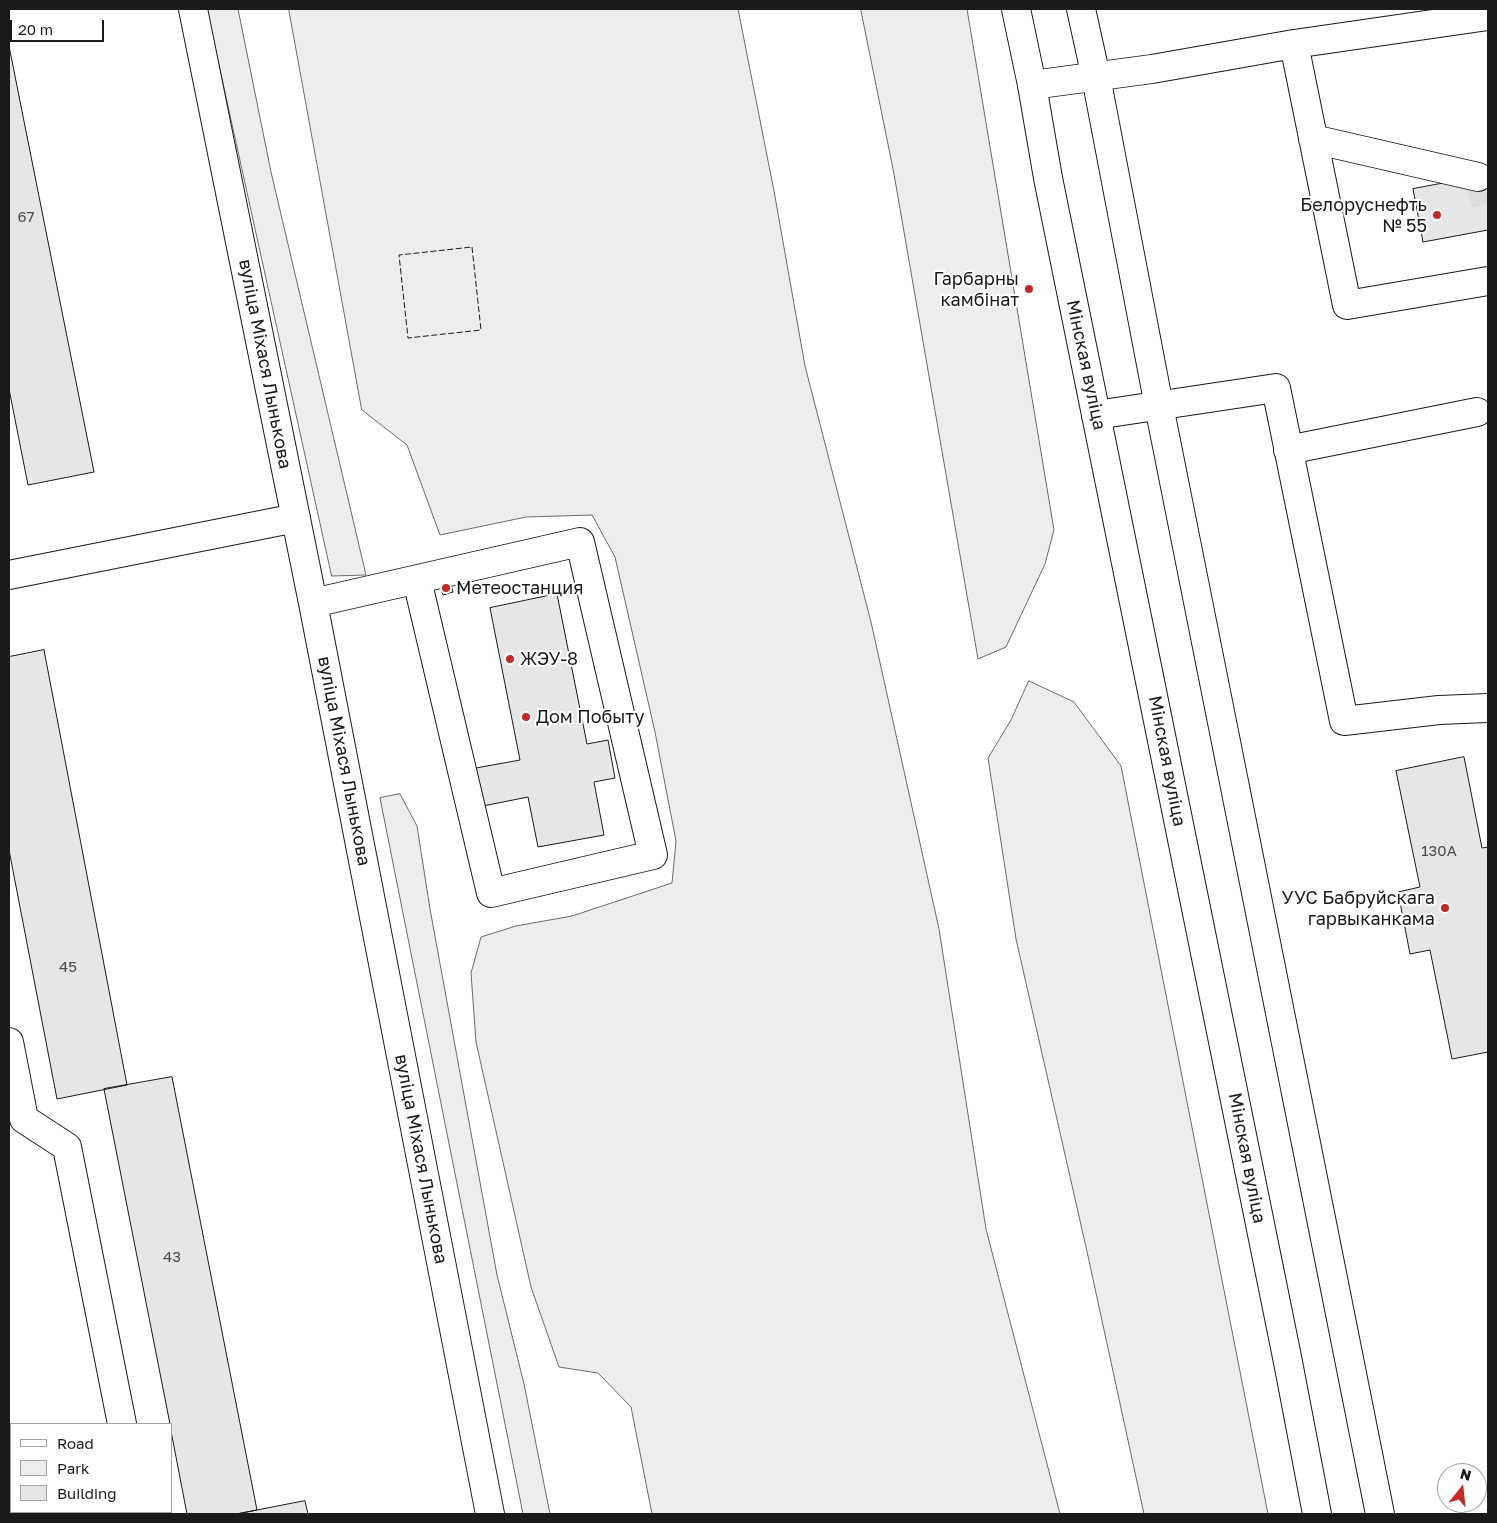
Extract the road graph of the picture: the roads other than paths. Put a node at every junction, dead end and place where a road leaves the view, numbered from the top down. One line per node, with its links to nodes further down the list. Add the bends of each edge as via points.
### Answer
1 (193, 9): 15 (main road, вуліца Міхася Лынькова)
2 (1016, 9): 7 (main road, Мінская вуліца)
3 (1081, 9): 6 (main road)
4 (1488, 16): 5 (main road)
5 (1294, 44): 6 (main road); 8 (main road)
6 (1096, 77): 7 (main road); 11 (main road)
7 (1032, 86): 13 (main road, Мінская вуліца)
8 (1313, 139): 9 (main road); 10 (main road, via 1347,305)
9 (1478, 177)
10 (1488, 281)
11 (1159, 406): 13 (main road); 14 (main road, via 1276,388); 24 (main road)
12 (1477, 412): 14 (main road)
13 (1096, 416): 23 (main road, Мінская вуліца)
14 (1288, 450): 19 (main road, via 1344,721 1438,710)
15 (296, 518): 16 (main road); 18 (main road, вуліца Міхася Лынькова)
16 (9, 575)
17 (417, 580): 17 (main road, via 580,542 653,855 491,893); 18 (main road)
18 (313, 603): 22 (main road, вуліца Міхася Лынькова)
19 (1488, 708)
20 (9, 1042): 21 (main road, via 24,1119 67,1147)
21 (122, 1423)
22 (490, 1514)
23 (1317, 1514)
24 (1380, 1514)

